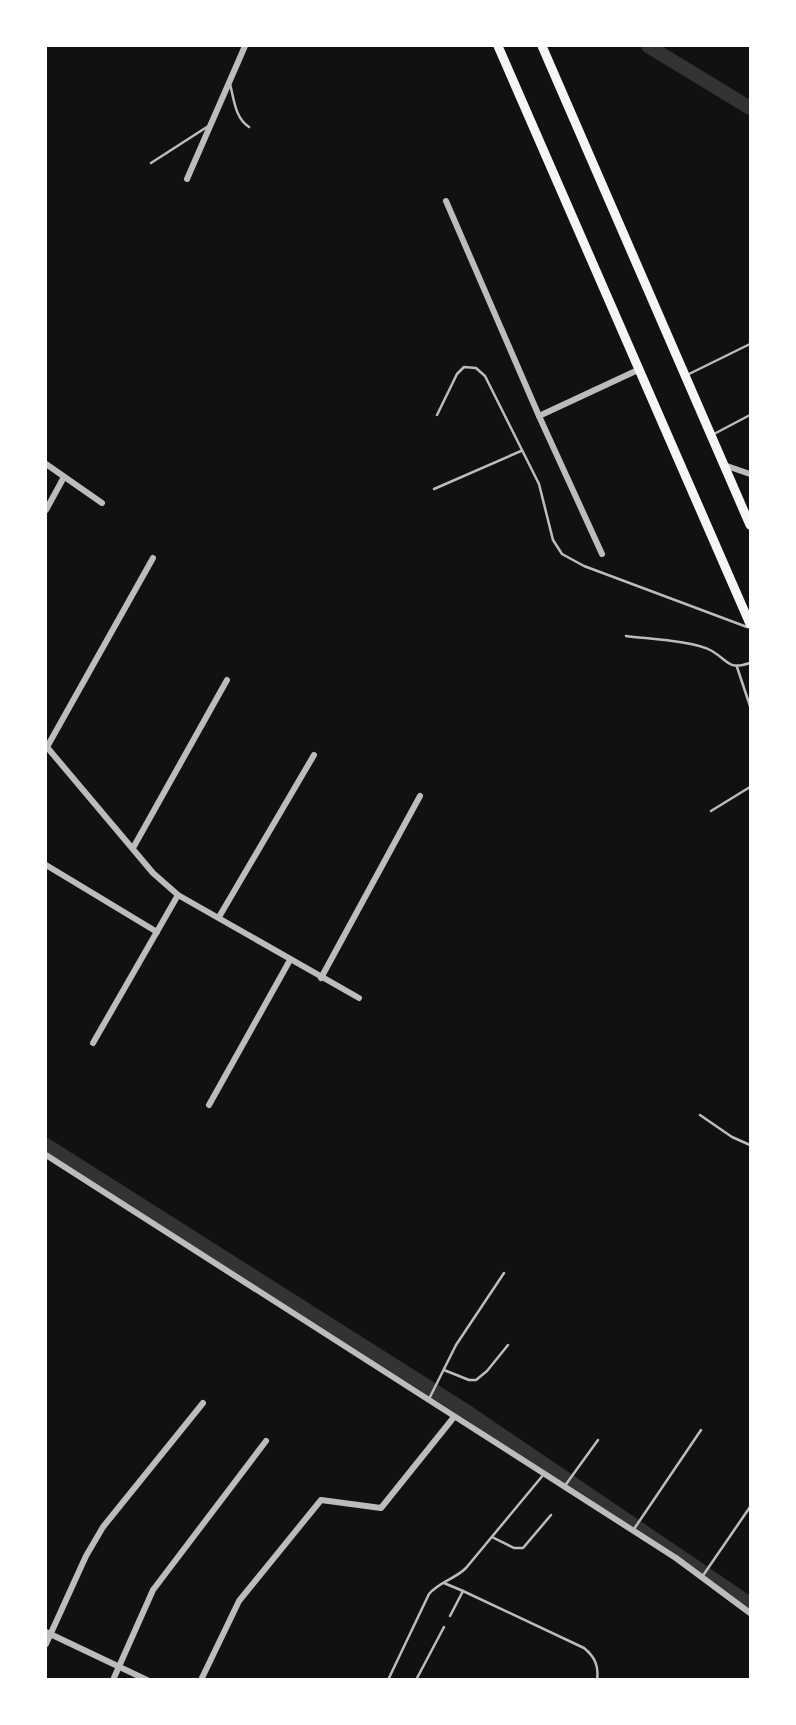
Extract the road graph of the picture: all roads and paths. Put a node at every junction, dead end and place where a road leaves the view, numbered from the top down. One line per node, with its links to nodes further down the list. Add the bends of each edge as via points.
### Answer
1 (244, 46): 4 (street)
2 (498, 46): 11 (main road)
3 (542, 46): 12 (main road)
4 (229, 81): 5 (street); 6 (lane, via 238,117)
5 (211, 124): 7 (lane); 8 (street)
6 (249, 127)
7 (151, 163)
8 (187, 179)
9 (446, 201): 15 (street)
10 (750, 344): 12 (lane)
11 (640, 369): 15 (street); 28 (main road)
12 (686, 376): 16 (main road)
13 (437, 415): 17 (lane, via 457,374 464,367 476,368 485,376)
14 (751, 415): 16 (lane)
15 (539, 416): 26 (street)
16 (711, 435): 19 (main road)
17 (522, 450): 22 (lane); 28 (lane, via 562,554)
18 (46, 464): 21 (street)
19 (724, 465): 20 (street); 25 (main road)
20 (751, 474)
21 (64, 477): 23 (street); 24 (street)
22 (434, 489)
23 (102, 503)
24 (46, 510)
25 (751, 526)
26 (602, 554)
27 (153, 558): 34 (street)
28 (751, 626)
29 (626, 636): 31 (lane, via 699,647)
30 (751, 663): 31 (lane)
31 (737, 667): 33 (lane)
32 (227, 681): 39 (street)
33 (751, 706)
34 (46, 746): 39 (street)
35 (314, 755): 42 (street)
36 (751, 787): 38 (lane)
37 (420, 796): 45 (street)
38 (711, 811)
39 (132, 848): 41 (street)
40 (46, 866): 43 (street)
41 (178, 895): 42 (street); 43 (street)
42 (219, 917): 44 (street)
43 (157, 932): 47 (street)
44 (290, 960): 45 (street); 48 (street)
45 (321, 978): 46 (street)
46 (359, 998)
47 (93, 1044)
48 (209, 1105)
49 (700, 1115): 50 (lane)
50 (751, 1145)
51 (46, 1155): 55 (street)
52 (504, 1273): 54 (lane)
53 (509, 1345): 54 (lane, via 476,1380)
54 (444, 1370): 55 (lane)
55 (428, 1400): 57 (street)
56 (203, 1403): 73 (street, via 103,1527)
57 (454, 1417): 61 (street); 78 (street, via 381,1508 321,1500 239,1601)
58 (701, 1430): 65 (lane)
59 (598, 1440): 62 (lane)
60 (266, 1441): 75 (street, via 153,1590)
61 (544, 1474): 62 (street); 66 (lane)
62 (564, 1487): 65 (street)
63 (751, 1507): 67 (lane)
64 (551, 1515): 66 (lane, via 523,1548)
65 (633, 1531): 67 (street)
66 (492, 1537): 68 (lane, via 457,1577)
67 (702, 1577): 70 (street)
68 (444, 1583): 69 (lane); 79 (lane, via 429,1594)
69 (463, 1591): 71 (lane); 81 (lane, via 584,1648 597,1664)
70 (751, 1613)
71 (450, 1616)
72 (444, 1627): 80 (lane)
73 (48, 1633): 74 (street); 75 (street)
74 (46, 1644)
75 (119, 1667): 76 (street); 77 (street)
76 (113, 1679)
77 (147, 1679)
78 (201, 1679)
79 (388, 1679)
80 (416, 1679)
81 (597, 1679)

